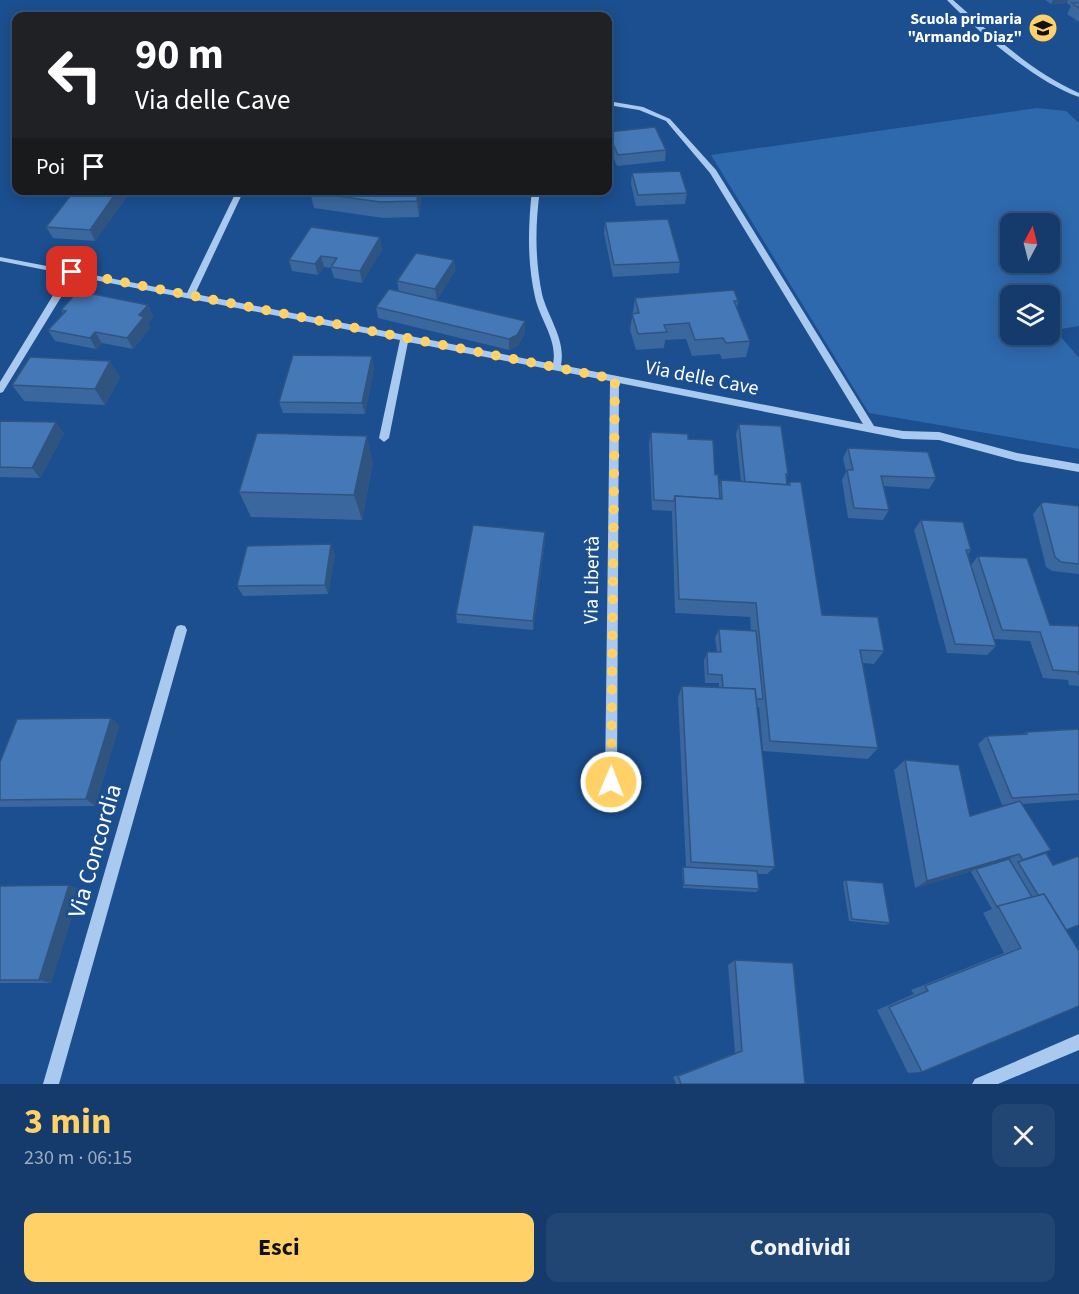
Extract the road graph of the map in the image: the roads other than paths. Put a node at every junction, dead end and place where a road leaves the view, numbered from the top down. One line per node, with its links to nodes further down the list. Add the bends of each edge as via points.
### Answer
1 (950, 0): 2 (street, via 1062,89)
2 (1079, 95)
3 (612, 104): 13 (street, via 663,116 713,172)
4 (239, 195): 8 (street)
5 (535, 195): 10 (street, via 532,222 537,285 541,306 558,344)
6 (0, 259): 7 (street, Via delle Cave)
7 (72, 272): 8 (street, Via delle Cave); 12 (street)
8 (191, 294): 9 (street, Via delle Cave)
9 (405, 337): 10 (street, Via delle Cave); 14 (street)
10 (556, 368): 11 (street, Via delle Cave)
11 (615, 379): 13 (street, Via delle Cave); 17 (street, Via Libertà)
12 (0, 390)
13 (871, 429): 15 (street, Via delle Cave, via 950,438 1017,457)
14 (384, 438)
15 (1079, 468)
16 (181, 630): 19 (street, Via Concordia)
17 (611, 782)
18 (1079, 1042): 20 (street)
19 (51, 1084)
20 (981, 1084)

